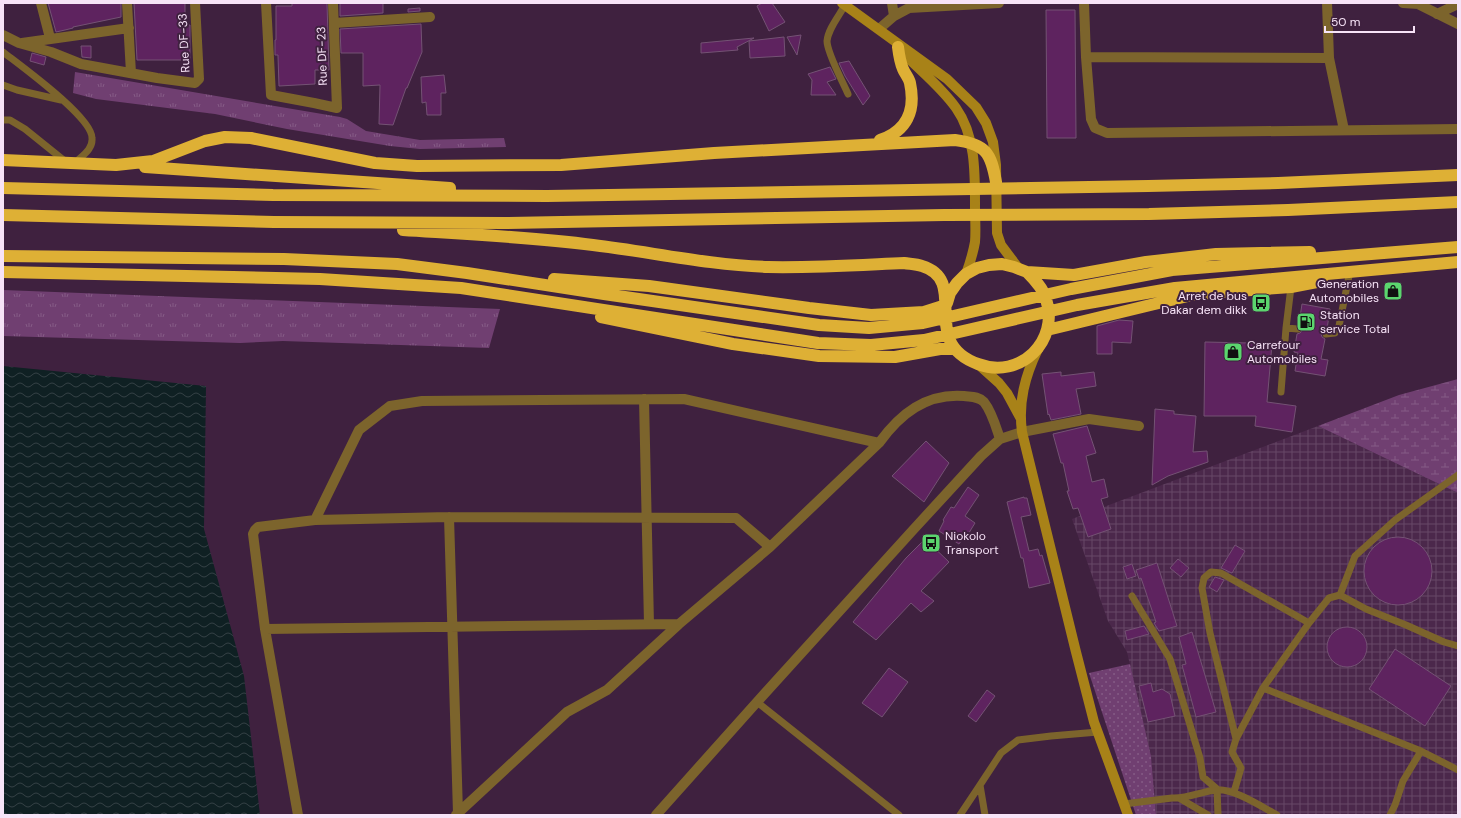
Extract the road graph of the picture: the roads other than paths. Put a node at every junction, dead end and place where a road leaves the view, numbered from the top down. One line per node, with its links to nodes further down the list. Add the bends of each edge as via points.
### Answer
1 (41, 3): 22 (street)
2 (127, 3): 19 (street)
3 (266, 3): 17 (street, Rue DF-23, via 271,95 337,108)
4 (333, 3): 17 (street, Rue DF-23)
5 (892, 3): 15 (street)
6 (999, 3): 15 (street, via 909,8)
7 (1084, 3): 26 (street)
8 (1327, 3): 27 (street)
9 (1403, 3): 12 (street)
10 (198, 4): 28 (street, Rue DF-33, via 198,81)
11 (843, 4): 20 (main road); 30 (lane, via 827,41 828,50)
12 (1417, 4): 14 (street)
13 (1458, 4): 14 (street)
14 (1437, 10): 18 (street)
15 (894, 16): 20 (street)
16 (430, 17): 17 (street)
17 (334, 23)
18 (1458, 24)
19 (129, 28): 22 (street); 28 (street)
20 (880, 30): 24 (main road); 42 (main road, via 947,79 976,108 986,123 993,142)
21 (3, 35): 23 (street)
22 (50, 38): 23 (street)
23 (19, 43): 28 (street, via 81,64)
24 (898, 48): 36 (main road, via 957,109); 37 (highway, via 910,82 912,99 903,128 881,140)
25 (3, 52): 31 (lane)
26 (1086, 57): 27 (street); 35 (street, via 1091,119 1096,128 1107,133)
27 (1330, 58): 35 (street)
28 (131, 73)
29 (3, 85): 31 (lane)
30 (848, 94)
31 (62, 100): 39 (lane, via 84,120 92,136 92,144 88,150)
32 (3, 115): 33 (lane)
33 (5, 120): 39 (lane, via 25,129)
34 (1458, 129): 35 (street)
35 (1344, 130)
36 (971, 143): 37 (highway, via 955,140); 42 (highway, via 980,146 991,160); 55 (main road, via 975,178 975,241)
37 (852, 145): 40 (highway, via 561,165 417,166 375,163 251,138 225,137 205,141 153,161)
38 (3, 160): 39 (highway)
39 (71, 162): 40 (highway)
40 (116, 165): 44 (highway, via 326,178)
41 (1458, 175): 44 (highway, via 1278,183)
42 (996, 182): 51 (main road, via 996,233 1001,245)
43 (3, 188): 44 (highway, via 273,195)
44 (547, 196)
45 (1458, 202): 47 (highway, via 1149,214 505,223)
46 (3, 215): 47 (highway)
47 (274, 222): 59 (highway, via 522,237 768,267 904,263 931,270 943,284)
48 (1458, 247): 51 (highway, via 1216,254 1146,262 1074,275); 54 (highway, via 1172,270 1071,289 923,323 870,328 819,325)
49 (3, 256): 54 (highway, via 284,259 397,264)
50 (1458, 262): 52 (highway)
51 (1023, 270): 55 (highway, via 1002,264 977,268); 62 (highway, via 1038,283 1046,298 1049,314)
52 (1365, 270): 56 (highway); 58 (highway, via 1175,288 1077,305 924,340 870,345 818,343)
53 (3, 272): 58 (highway, via 320,279)
54 (467, 273): 59 (highway, via 649,286 871,315 924,312)
55 (966, 274): 59 (highway, via 950,293)
56 (1349, 276): 57 (highway); 63 (lane, via 1339,326 1335,332)
57 (1291, 287): 60 (lane); 62 (highway, via 1196,294)
58 (461, 288): 65 (highway, via 733,344 819,356 895,357)
59 (946, 305): 65 (highway, via 948,338)
60 (1286, 328): 61 (lane); 67 (lane)
61 (1298, 329)
62 (1047, 330): 64 (highway)
63 (1326, 334)
64 (1039, 347): 66 (highway, via 1022,362 1012,366 1001,368); 69 (main road, via 1027,375)
65 (954, 349): 66 (highway, via 966,359)
66 (979, 364): 69 (main road, via 1007,393)
67 (1281, 392)
68 (644, 399): 73 (street, via 684,399); 76 (street); 77 (street, via 422,402 390,406 358,430)
69 (1020, 417): 71 (main road)
70 (1139, 426): 71 (street, via 1089,419)
71 (1022, 432): 72 (street); 89 (main road)
72 (1000, 439): 73 (street, via 984,403 979,398 958,396 938,397 915,406); 88 (street, via 981,456)
73 (879, 443): 78 (street)
74 (1458, 475): 79 (lane, via 1395,520 1356,556)
75 (449, 517): 76 (street); 77 (street); 84 (street)
76 (646, 518): 78 (street, via 736,518); 82 (street)
77 (315, 520): 85 (street, via 258,527 253,534)
78 (770, 548): 83 (street)
79 (1340, 595): 81 (lane, via 1329,598); 86 (lane, via 1366,609)
80 (1132, 596): 94 (lane, via 1170,659 1200,758 1203,777)
81 (1309, 623): 87 (lane); 90 (lane, via 1221,573 1210,572 1204,578 1202,588 1210,632)
82 (648, 624): 83 (street); 84 (street)
83 (679, 624): 98 (street, via 607,690 567,712)
84 (452, 627): 85 (street); 98 (street)
85 (265, 629): 100 (street)
86 (1458, 646)
87 (1263, 688): 90 (lane); 91 (lane)
88 (757, 702): 99 (street); 101 (lane)
89 (1098, 732): 93 (lane, via 1018,740 1001,752); 97 (main road)
90 (1236, 739): 95 (lane, via 1232,752 1241,768)
91 (1421, 751): 92 (lane); 108 (lane, via 1403,781 1396,805)
92 (1458, 770)
93 (980, 785): 102 (lane); 103 (lane)
94 (1216, 789): 95 (lane); 96 (lane); 106 (lane)
95 (1234, 792): 107 (lane)
96 (1179, 798): 97 (lane); 105 (lane)
97 (1124, 804): 104 (main road)
98 (457, 814)
99 (659, 814)
100 (298, 815)
101 (899, 815)
102 (960, 815)
103 (985, 815)
104 (1128, 815)
105 (1208, 815)
106 (1218, 815)
107 (1278, 815)
108 (1390, 815)

